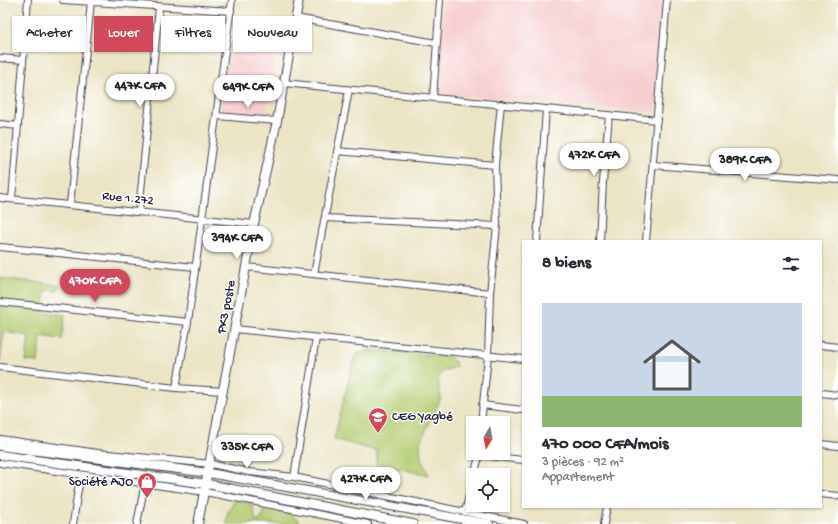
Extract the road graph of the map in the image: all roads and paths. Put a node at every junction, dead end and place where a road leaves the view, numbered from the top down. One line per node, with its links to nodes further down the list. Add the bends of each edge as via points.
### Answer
1 (28, 0): 15 (street)
2 (63, 0): 7 (street)
3 (232, 0): 9 (street)
4 (299, 0): 10 (street, PK3 poste)
5 (440, 0): 12 (street)
6 (666, 0): 23 (street)
7 (91, 2): 8 (street); 33 (street)
8 (159, 7): 9 (street); 34 (street)
9 (231, 11): 22 (street)
10 (296, 16)
11 (312, 21): 12 (street)
12 (436, 42): 18 (street)
13 (290, 52): 16 (street, PK3 poste)
14 (0, 58): 15 (street)
15 (23, 60): 26 (street)
16 (284, 83): 17 (street); 24 (street, PK3 poste)
17 (348, 90): 18 (street); 27 (street)
18 (433, 98): 19 (street)
19 (501, 104): 20 (street); 28 (street)
20 (546, 109): 21 (street); 39 (street)
21 (610, 115): 23 (street); 40 (street)
22 (217, 116): 24 (street); 35 (street)
23 (657, 120): 29 (street)
24 (277, 121): 37 (street, PK3 poste)
25 (0, 124): 26 (street)
26 (18, 126): 32 (street)
27 (337, 151): 28 (street); 36 (street)
28 (495, 165): 38 (street)
29 (653, 165): 30 (street); 41 (street)
30 (838, 180)
31 (0, 198): 32 (street, Rue 1.272)
32 (12, 199): 33 (street, Rue 1.272)
33 (70, 204): 34 (street, Rue 1.272)
34 (138, 211): 35 (street, Rue 1.272)
35 (202, 218): 37 (street, Rue 1.272); 43 (street)
36 (325, 218): 38 (street); 45 (street)
37 (254, 224): 44 (street, PK3 poste)
38 (497, 226): 46 (street)
39 (537, 240)
40 (600, 240)
41 (646, 240)
42 (0, 247): 43 (street)
43 (195, 267): 48 (street)
44 (246, 267): 45 (street); 49 (street, PK3 poste)
45 (314, 274): 46 (street)
46 (490, 293): 53 (street)
47 (0, 302): 48 (street)
48 (188, 322): 56 (street)
49 (235, 329): 50 (street); 57 (street, PK3 poste)
50 (316, 338): 53 (street); 74 (street)
51 (822, 345): 52 (street)
52 (838, 347)
53 (488, 356): 54 (street); 60 (street)
54 (522, 359)
55 (0, 367): 56 (street)
56 (176, 388): 57 (street)
57 (223, 391): 71 (street, PK3 poste)
58 (822, 393): 59 (street)
59 (838, 395)
60 (482, 405): 61 (street); 62 (street)
61 (522, 410)
62 (481, 416)
63 (0, 439): 71 (street, via 98,453)
64 (822, 444): 66 (street)
65 (0, 446): 72 (street)
66 (838, 446)
67 (0, 455): 76 (street)
68 (510, 458): 69 (street)
69 (522, 460)
70 (0, 463): 73 (street)
71 (210, 464): 72 (street, PK3 poste); 74 (street)
72 (209, 472): 76 (street, PK3 poste); 87 (street)
73 (83, 475): 75 (street); 82 (street, via 78,489)
74 (294, 477): 81 (street)
75 (145, 483): 76 (street); 83 (street)
76 (206, 488): 84 (street, PK3 poste); 85 (street); 86 (street)
77 (822, 494): 78 (street)
78 (838, 496)
79 (466, 508): 81 (street)
80 (607, 508): 89 (street)
81 (465, 512): 88 (street)
82 (73, 524)
83 (137, 524)
84 (198, 524)
85 (368, 524)
86 (413, 524)
87 (489, 524)
88 (524, 524)
89 (604, 524)

